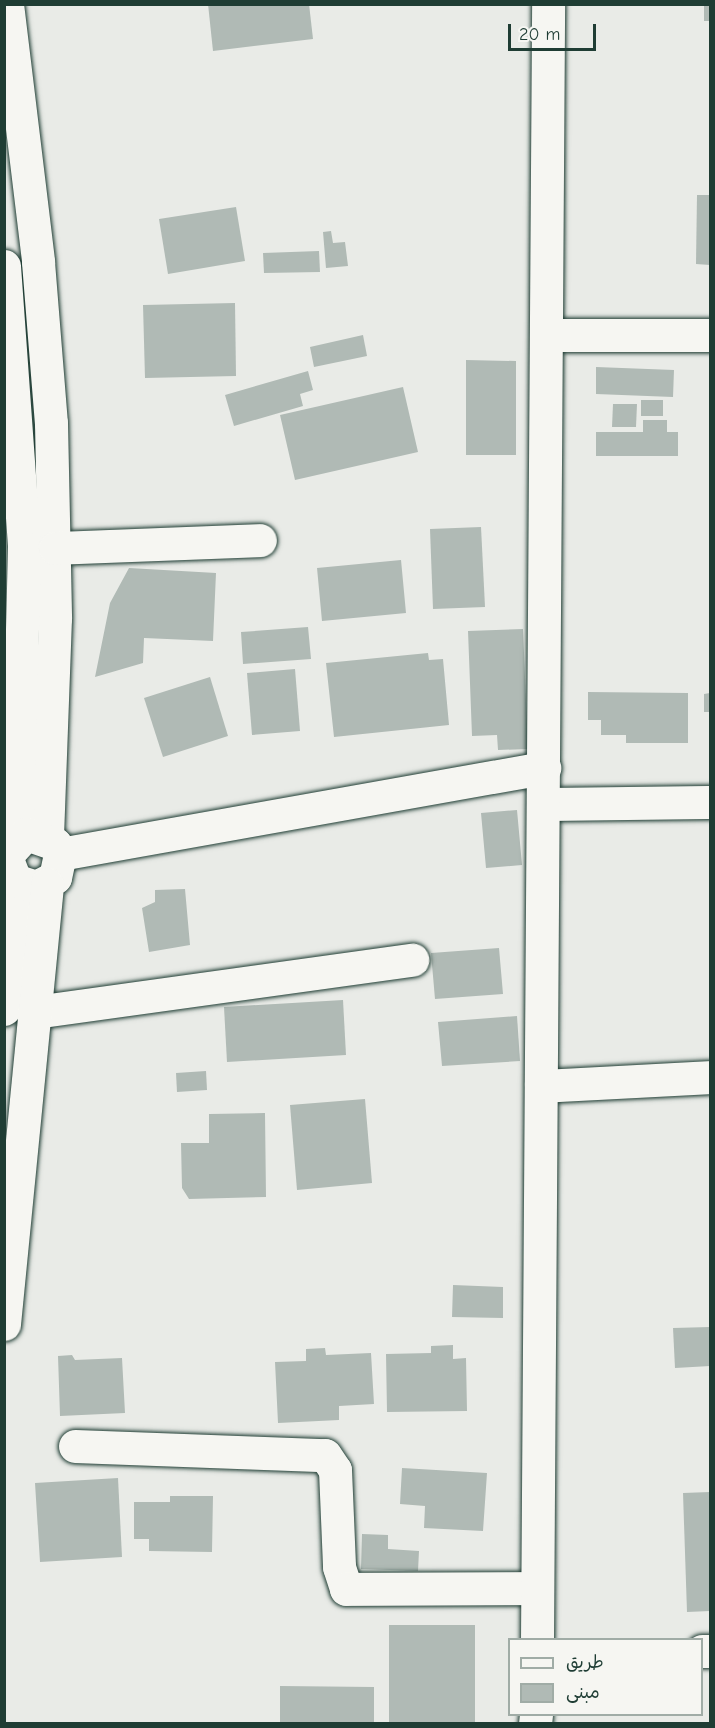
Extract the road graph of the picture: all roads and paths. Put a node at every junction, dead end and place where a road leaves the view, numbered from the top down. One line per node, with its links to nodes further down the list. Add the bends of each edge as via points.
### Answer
1 (7, 4): 6 (street, via 38,262)
2 (548, 4): 5 (street)
3 (4, 266): 7 (street)
4 (711, 334): 5 (street)
5 (546, 335): 10 (street)
6 (53, 474): 7 (street); 9 (street)
7 (21, 477): 13 (street)
8 (260, 540): 9 (street)
9 (55, 549): 13 (street)
10 (544, 768): 12 (street); 13 (street)
11 (711, 802): 12 (street)
12 (545, 804): 17 (street)
13 (25, 857): 15 (street); 15 (street, via 36,887 47,884)
14 (412, 960): 15 (street)
15 (20, 1010): 18 (street)
16 (711, 1077): 17 (street)
17 (540, 1086): 20 (street)
18 (4, 1324)
19 (75, 1446): 20 (street, via 325,1455 336,1470 339,1567 346,1589)
20 (537, 1588): 21 (street)
21 (537, 1638)

